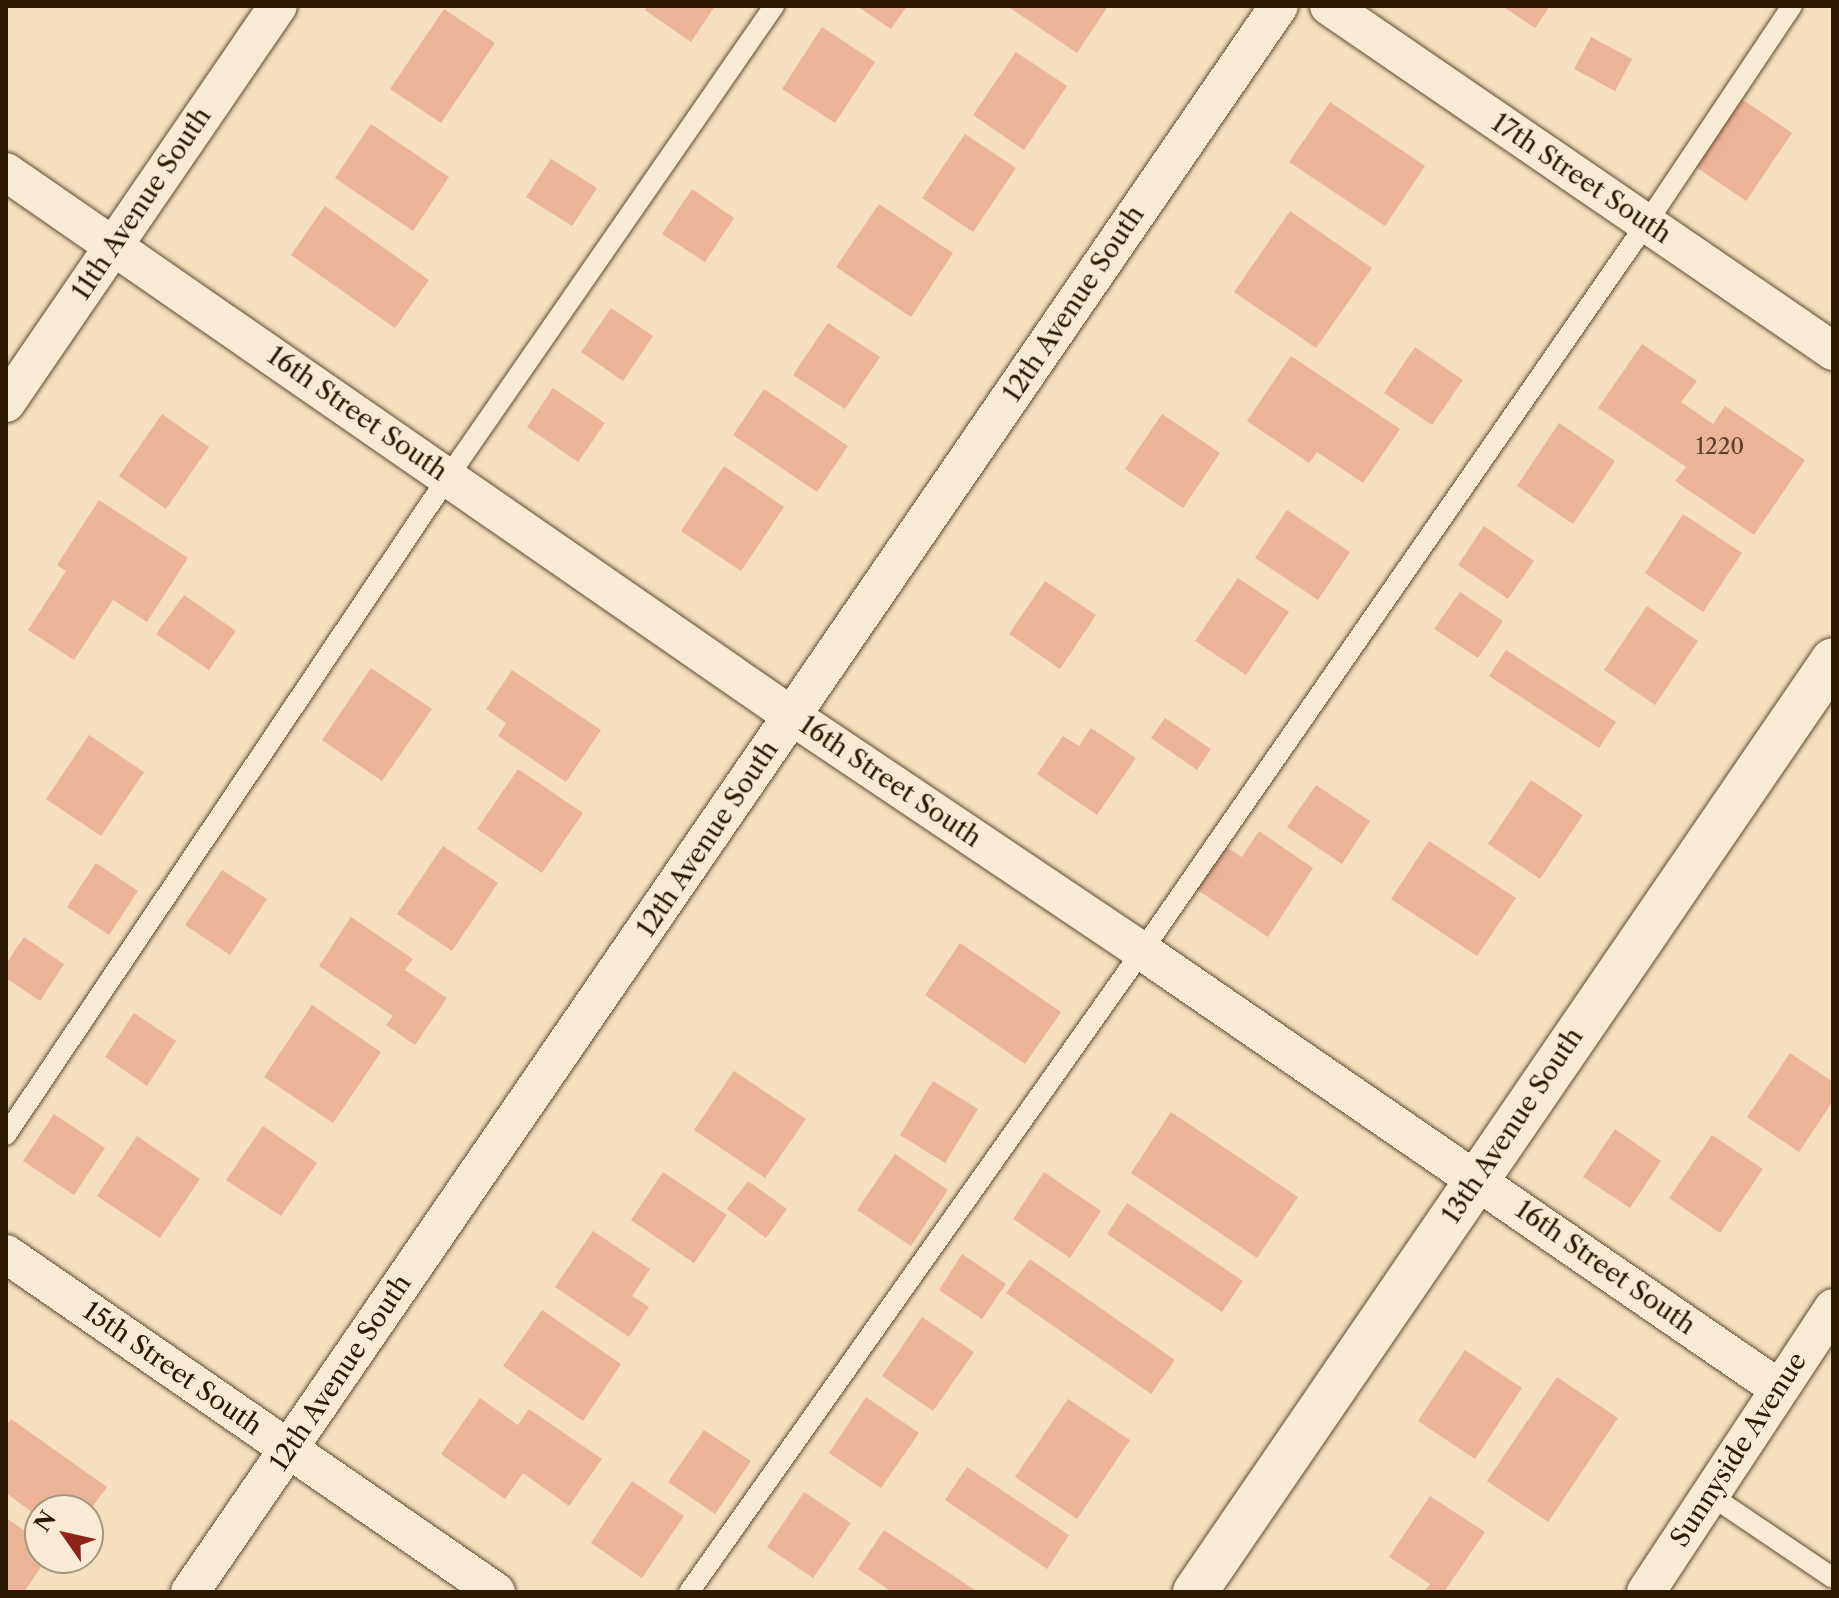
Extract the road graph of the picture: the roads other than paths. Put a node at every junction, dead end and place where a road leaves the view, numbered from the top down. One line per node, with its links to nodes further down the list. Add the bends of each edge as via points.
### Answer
1 (278, 6): 8 (street, 11th Avenue South)
2 (774, 6): 11 (lane)
3 (1279, 6): 13 (street, 12th Avenue South)
4 (1329, 6): 7 (street, 17th Street South)
5 (1792, 6): 7 (lane)
6 (6, 172): 8 (street, 16th Street South)
7 (1646, 224): 9 (street, 17th Street South); 14 (lane)
8 (114, 245): 10 (street, 11th Avenue South); 11 (street, 16th Street South)
9 (1833, 351)
10 (6, 403)
11 (448, 477): 13 (street, 16th Street South); 15 (lane)
12 (1833, 660): 16 (street, 13th Avenue South)
13 (792, 716): 14 (street, 16th Street South); 20 (street, 12th Avenue South)
14 (1142, 951): 16 (street, 16th Street South); 25 (lane)
15 (6, 1135)
16 (1477, 1179): 19 (street, 16th Street South); 26 (street, 13th Avenue South)
17 (6, 1254): 20 (street, 15th Street South)
18 (1833, 1308): 19 (street, Sunnyside Avenue)
19 (1778, 1388): 21 (street, Sunnyside Avenue)
20 (288, 1449): 23 (street, 12th Avenue South); 24 (street, 15th Street South)
21 (1710, 1495): 22 (lane); 27 (street, Sunnyside Avenue)
22 (1833, 1578)
23 (190, 1592)
24 (496, 1592)
25 (689, 1592)
26 (1195, 1592)
27 (1646, 1592)

